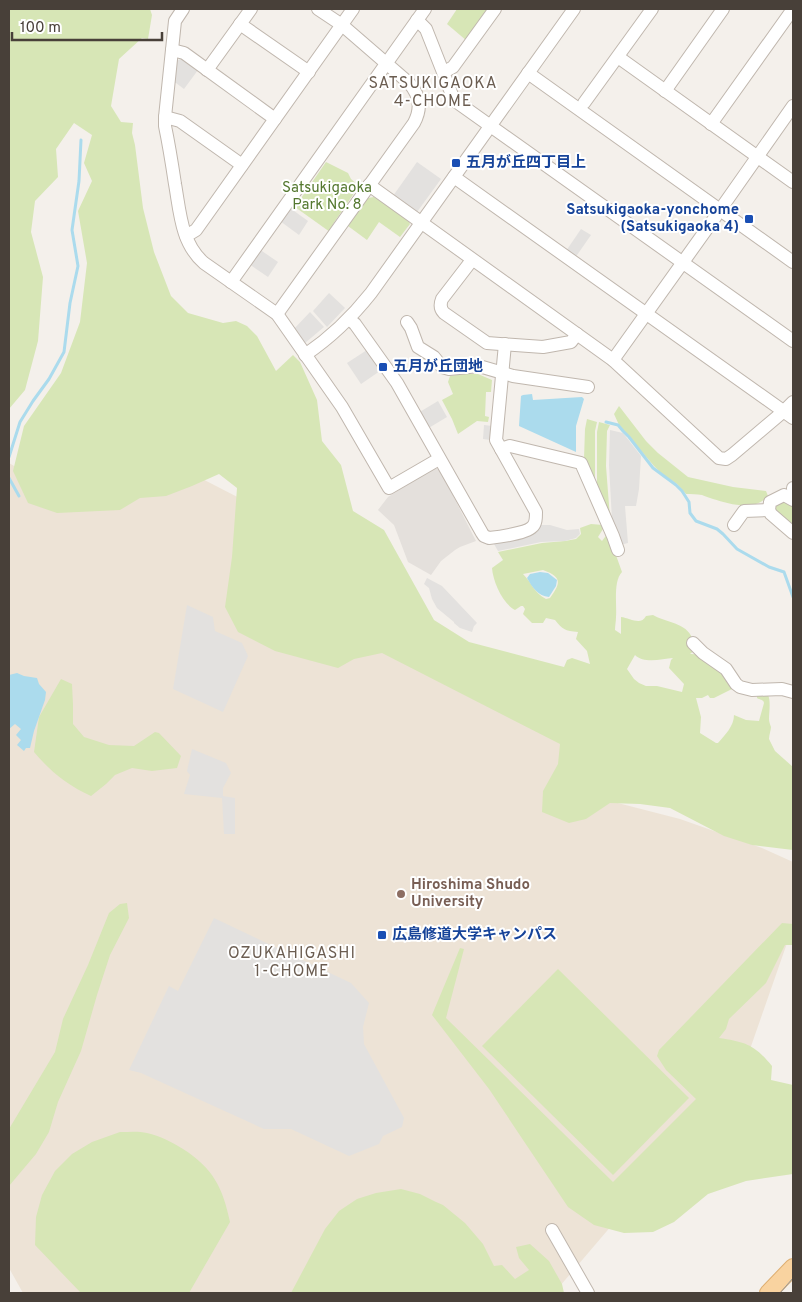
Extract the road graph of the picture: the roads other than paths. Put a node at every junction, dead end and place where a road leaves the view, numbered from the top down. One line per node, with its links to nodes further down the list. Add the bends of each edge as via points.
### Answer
1 (183, 9): 14 (street, via 175,21)
2 (251, 9): 12 (street)
3 (318, 9): 13 (street)
4 (354, 9): 13 (street)
5 (426, 9): 11 (street)
6 (495, 9): 19 (street, via 454,66)
7 (574, 9): 20 (street)
8 (652, 9): 15 (street)
9 (723, 9): 21 (street)
10 (793, 9): 26 (street)
11 (417, 20): 16 (street); 19 (street, via 426,29)
12 (240, 24): 17 (street); 18 (street)
13 (342, 25): 16 (street); 18 (street)
14 (172, 50): 17 (street, via 184,53); 24 (street)
15 (618, 57): 21 (street); 22 (street)
16 (387, 63): 32 (street, via 416,92 419,111 414,123); 39 (street)
17 (207, 70): 25 (street)
18 (308, 72): 25 (street)
19 (444, 72): 27 (street, via 454,100)
20 (528, 73): 27 (street); 33 (street)
21 (665, 91): 26 (street)
22 (584, 103)
23 (793, 106): 28 (street)
24 (165, 117): 29 (street, via 180,120); 35 (street)
25 (275, 119): 29 (street)
26 (711, 124): 28 (street)
27 (491, 126): 30 (street); 37 (street)
28 (757, 157): 31 (street); 33 (street)
29 (242, 165): 35 (street, via 196,230)
30 (454, 177): 34 (street); 41 (street)
31 (793, 182)
32 (369, 185): 34 (street); 40 (street)
33 (718, 213): 37 (street); 38 (street)
34 (422, 224): 36 (street); 42 (street)
35 (186, 236): 39 (street, via 199,259)
36 (472, 260): 44 (street); 46 (street, via 442,299 441,310 485,342)
37 (683, 262): 41 (street); 45 (street)
38 (793, 262)
39 (231, 282): 40 (street)
40 (277, 314): 47 (street)
41 (646, 314): 48 (street); 51 (street)
42 (349, 319): 47 (street); 53 (street, via 397,383)
43 (407, 322): 49 (street, via 418,347 434,357 442,367 479,366)
44 (577, 334): 46 (street, via 571,342 546,347); 48 (street)
45 (793, 341)
46 (505, 344): 49 (street)
47 (306, 356): 53 (street, via 342,407 388,488)
48 (613, 360): 51 (street, via 722,459 732,455)
49 (502, 373): 50 (street); 52 (street, via 496,440)
50 (588, 388)
51 (790, 410)
52 (500, 449): 53 (street, via 536,512 534,526 528,530 489,538 484,536); 58 (street, via 510,446 581,463)
53 (440, 460)
54 (793, 500): 55 (street, via 784,494 770,502)
55 (769, 510): 56 (street, via 744,512); 57 (street)
56 (734, 525)
57 (793, 533)
58 (618, 550)
59 (693, 643): 60 (street, via 726,669 740,687)
60 (793, 692)
61 (552, 1230): 63 (street)
62 (793, 1267): 64 (main road)
63 (588, 1293)
64 (768, 1293)

